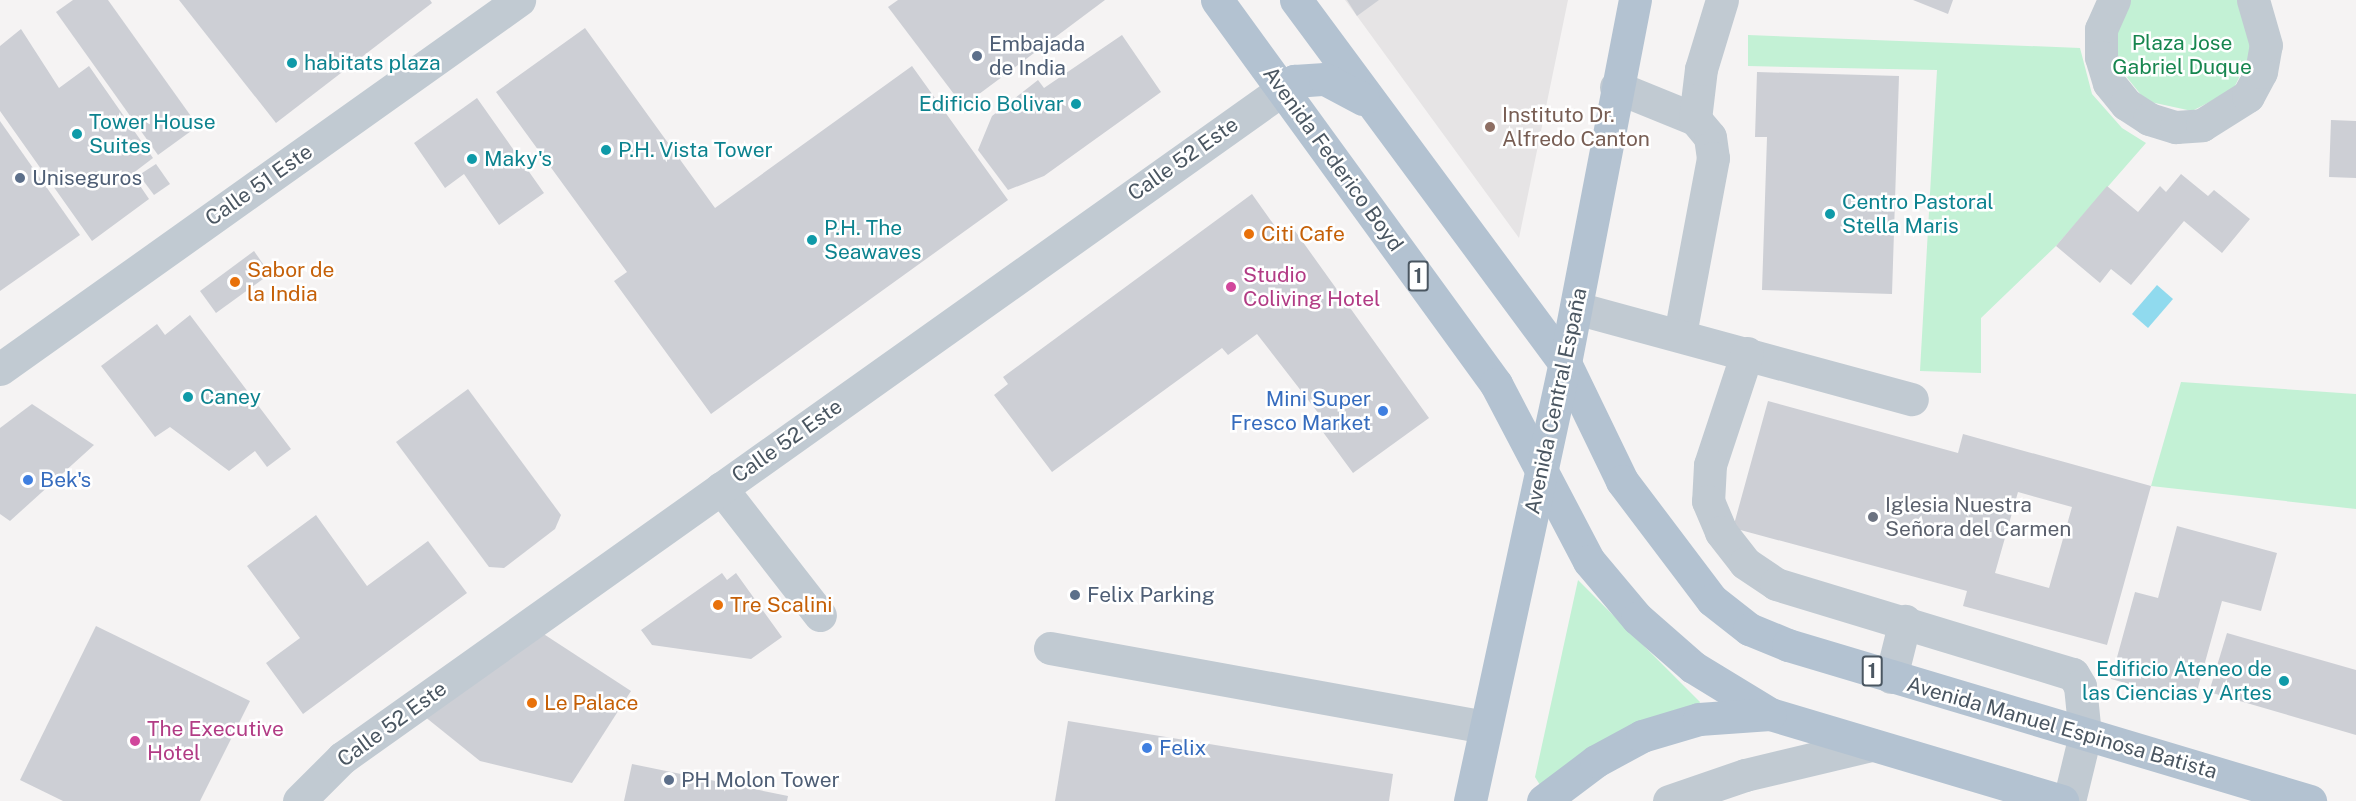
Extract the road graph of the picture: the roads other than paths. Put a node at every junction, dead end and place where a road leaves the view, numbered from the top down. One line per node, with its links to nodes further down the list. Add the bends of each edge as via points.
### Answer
1 (519, 0): 16 (street, Calle 51 Este)
2 (1217, 0): 9 (main road, Avenida Federico Boyd / 1)
3 (1296, 0): 10 (main road, 1)
4 (1635, 0): 8 (main road, Avenida Central España)
5 (1722, 0): 11 (street, via 1701,69)
6 (2114, 0): 7 (street, via 2101,29 2101,57 2109,83 2126,104 2149,119 2176,127 2202,125 2248,96 2261,72 2266,45)
7 (2253, 0)
8 (1616, 87): 11 (street); 12 (main road, Avenida Central España)
9 (1283, 89): 10 (main road, via 1294,81 1325,79); 18 (main road, Avenida Federico Boyd / 1, via 1496,384); 19 (street, Calle 52 Este)
10 (1371, 104): 15 (main road, 1)
11 (1695, 119): 13 (street, via 1710,137 1713,158)
12 (1576, 308): 13 (street); 15 (main road, Avenida Central España)
13 (1680, 335): 14 (street)
14 (1747, 353): 17 (street); 21 (street, via 1710,465 1708,501 1721,532 1744,563 1776,584)
15 (1565, 363): 18 (main road, Avenida Central España); 23 (main road, Avenida Manuel Espinosa Batista / 1, via 1622,481 1712,600 1749,629)
16 (0, 369)
17 (1912, 399)
18 (1542, 471): 24 (main road, 1, via 1589,561 1637,618 1693,667); 25 (main road, Avenida Central España)
19 (721, 488): 20 (street); 28 (street, Calle 52 Este, via 342,758)
20 (820, 615)
21 (1905, 621): 23 (street); 26 (street, via 2061,666 2080,686)
22 (1050, 648): 25 (street)
23 (1891, 677): 26 (main road, Avenida Manuel Espinosa Batista / 1)
24 (1770, 714): 27 (main road, 1); 30 (main road, via 1699,719 1642,736)
25 (1484, 728): 29 (main road, Avenida Central España)
26 (2085, 735): 33 (street); 34 (main road, Avenida Manuel Espinosa Batista / 1)
27 (1871, 745): 31 (street, via 1745,775); 32 (main road, 1)
28 (298, 801)
29 (1470, 801)
30 (1543, 801)
31 (1669, 801)
32 (2062, 801)
33 (2069, 801)
34 (2310, 801)

